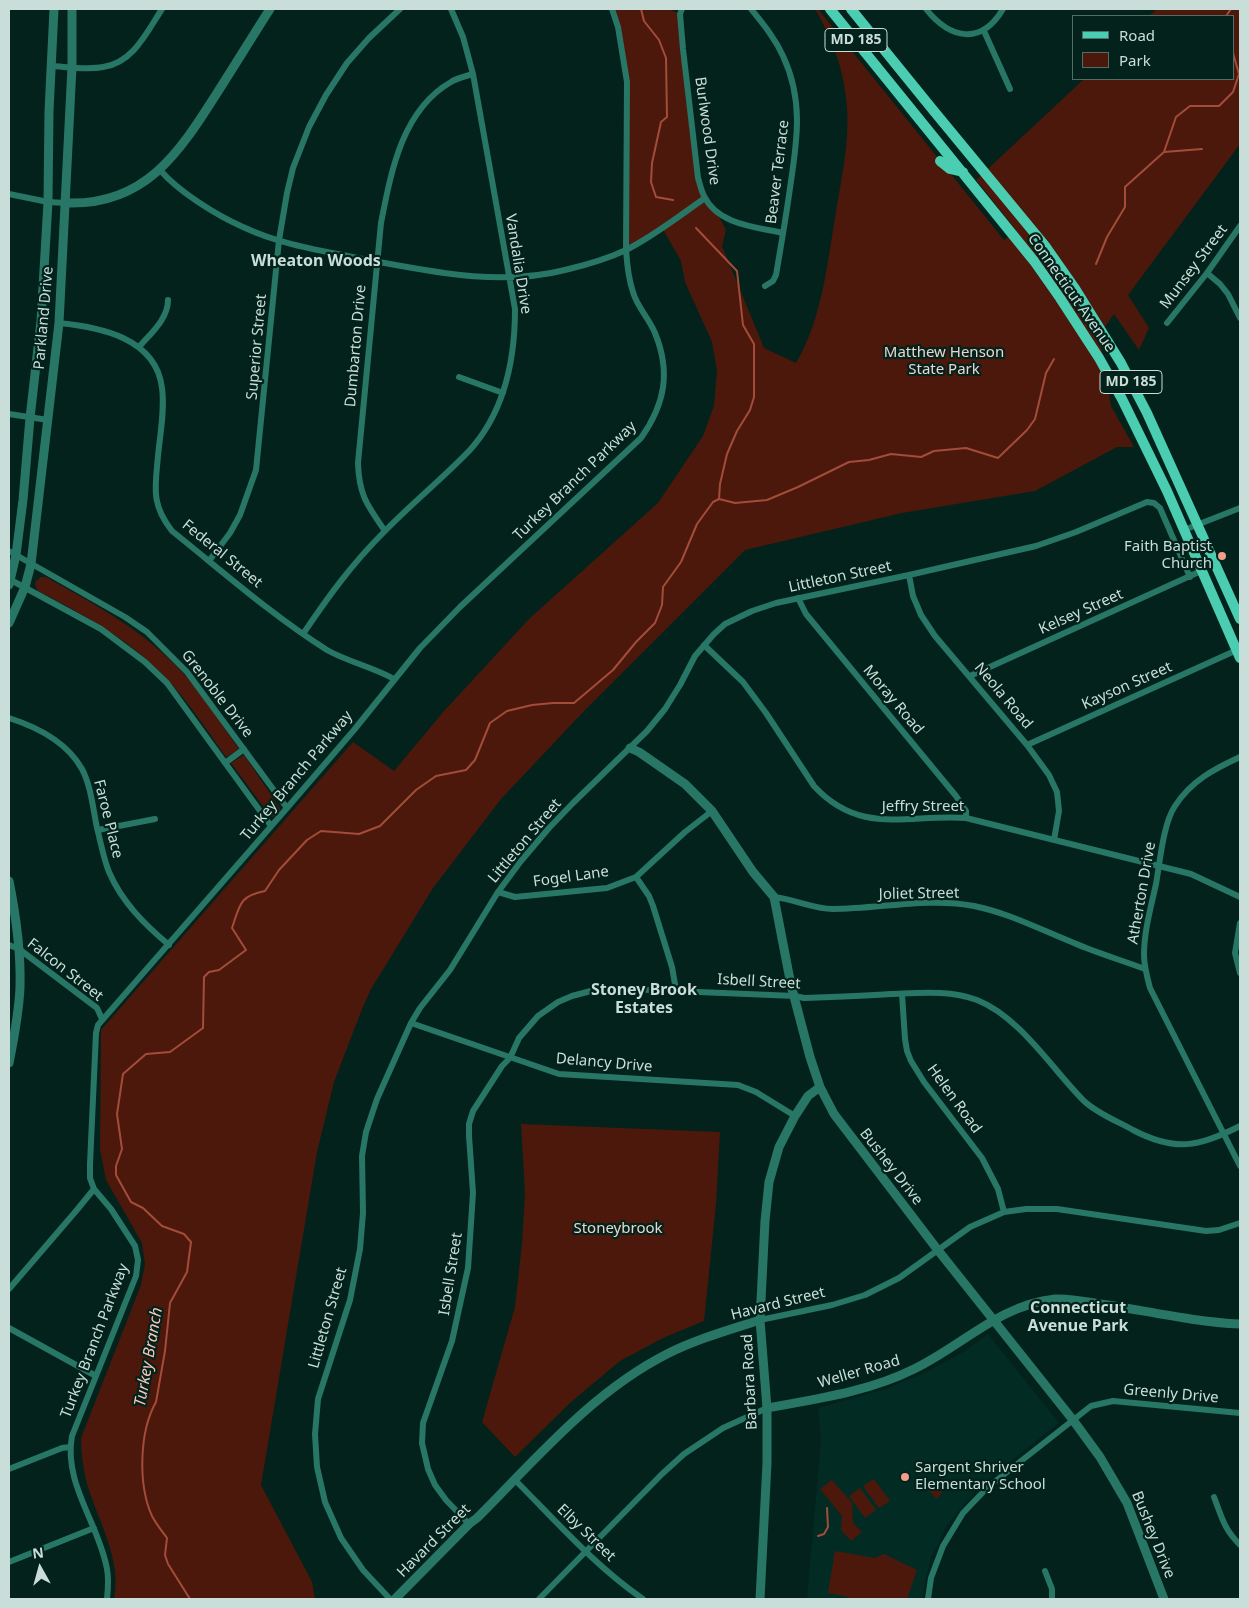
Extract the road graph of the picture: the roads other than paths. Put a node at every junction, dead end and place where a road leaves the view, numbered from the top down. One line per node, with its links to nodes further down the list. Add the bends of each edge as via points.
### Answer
1 (54, 9): 15 (street, Parkland Drive)
2 (72, 9): 16 (street, Parkland Drive)
3 (162, 9): 16 (street, via 128,57 101,68)
4 (270, 9): 22 (street, via 194,129)
5 (400, 9): 30 (street, Superior Street, via 368,38 347,63 309,127 293,168)
6 (451, 9): 17 (street, Vandalia Drive)
7 (612, 9): 31 (street, Turkey Branch Parkway, via 627,82)
8 (682, 9): 25 (street, Burlwood Drive, via 683,49 698,178)
9 (750, 9): 29 (street, Beaver Terrace, via 784,56 797,103 798,133)
10 (830, 9): 20 (main road, Connecticut Avenue / MD 185)
11 (851, 9): 19 (main road, Connecticut Avenue / MD 185)
12 (926, 9): 14 (street, via 947,30 971,34)
13 (1003, 9): 14 (street)
14 (984, 31): 18 (street)
15 (52, 66): 16 (street); 26 (street, Parkland Drive)
16 (72, 67): 27 (street, Parkland Drive)
17 (473, 74): 32 (street, Dumbarton Drive, via 452,81 437,92 408,128 387,192); 34 (street, Vandalia Drive)
18 (1010, 89)
19 (933, 110): 20 (main road); 47 (main road, Connecticut Avenue / MD 185, via 1046,247 1074,287 1121,363)
20 (921, 120): 23 (main road, Connecticut Avenue / MD 185)
21 (940, 161): 23 (main road, via 950,170)
22 (160, 170): 27 (street, via 134,189 110,199); 30 (street, via 217,214)
23 (963, 172): 48 (main road, Connecticut Avenue / MD 185, via 1034,260 1099,358 1122,398)
24 (9, 194): 26 (street)
25 (705, 198): 29 (street, Burlwood Drive, via 731,221); 31 (street)
26 (48, 202): 27 (street); 44 (street, Parkland Drive, via 41,321)
27 (66, 203): 38 (street, Parkland Drive)
28 (1240, 226): 33 (street, Munsey Street)
29 (783, 232): 35 (street, Beaver Terrace, via 776,275)
30 (279, 240): 32 (street); 51 (street, Superior Street, via 256,470 240,515)
31 (626, 250): 34 (street, via 564,271); 65 (street, Turkey Branch Parkway, via 633,293 654,332 664,372 664,389 652,422 641,438 460,607)
32 (377, 261): 34 (street, via 456,275); 49 (street, Dumbarton Drive, via 358,481 367,506)
33 (1207, 273): 37 (street, via 1228,294); 39 (street, Munsey Street)
34 (509, 277): 42 (street, Vandalia Drive, via 515,309 515,336)
35 (765, 286)
36 (168, 300): 40 (street, via 168,310)
37 (1240, 318)
38 (59, 323): 40 (street, Federal Street, via 104,330); 45 (street, Parkland Drive)
39 (1167, 323)
40 (139, 347): 51 (street, Federal Street, via 154,364 162,387 155,492 159,510 172,532)
41 (459, 377): 42 (street)
42 (503, 393): 49 (street, Vandalia Drive, via 470,449)
43 (9, 414): 44 (street)
44 (30, 418): 45 (street); 50 (street, Parkland Drive, via 23,500)
45 (48, 420): 52 (street, Parkland Drive)
46 (1240, 508): 47 (street)
47 (1198, 525): 48 (street); 59 (main road, Connecticut Avenue / MD 185)
48 (1184, 530): 53 (main road, Connecticut Avenue / MD 185)
49 (385, 531): 61 (street, Vandalia Drive, via 336,586)
50 (13, 553): 52 (street, Grenoble Drive); 56 (street, Parkland Drive)
51 (209, 561): 61 (street, Federal Street)
52 (31, 564): 57 (street, Parkland Drive); 69 (street, Grenoble Drive, via 147,632 187,672)
53 (1201, 571): 55 (street, Kelsey Street); 63 (main road, Connecticut Avenue / MD 185)
54 (909, 575): 55 (street, Littleton Street, via 1036,546 1147,502 1160,508); 58 (street, Littleton Street); 64 (street, Neola Road, via 921,615)
55 (1190, 577): 64 (street, Kelsey Street)
56 (9, 581): 57 (street)
57 (25, 588): 60 (street, Parkland Drive); 71 (street, via 101,629 145,662 167,683)
58 (798, 598): 62 (street, Littleton Street, via 776,603 725,624); 74 (street, Moray Road, via 806,614 956,796 966,811)
59 (1240, 620)
60 (9, 623)
61 (303, 634): 65 (street, Federal Street, via 330,651)
62 (704, 645): 68 (street, Littleton Street, via 665,709); 74 (street, Jeffry Street, via 743,682 814,786 840,808 870,819)
63 (1238, 654): 67 (street, Kayson Street)
64 (970, 676): 67 (street, Neola Road)
65 (394, 679): 72 (street, Turkey Branch Parkway)
66 (9, 718): 77 (street, Faroe Place, via 28,724 56,740 72,755 87,781)
67 (1027, 744): 78 (street, Neola Road, via 1057,792 1059,811)
68 (630, 748): 73 (street, Bushey Drive, via 685,784); 82 (street, Littleton Street, via 572,803)
69 (244, 749): 71 (street); 72 (street, Grenoble Drive)
70 (1240, 757): 79 (street, Atherton Drive, via 1201,777 1174,807)
71 (225, 762): 76 (street)
72 (288, 808): 76 (street, Turkey Branch Parkway)
73 (712, 811): 80 (street, Fogel Lane); 83 (street, Bushey Drive)
74 (966, 818): 78 (street, Jeffry Street)
75 (155, 819): 77 (street)
76 (272, 826): 87 (street, Turkey Branch Parkway)
77 (98, 830): 87 (street, Faroe Place, via 102,853 118,890 132,910)
78 (1054, 840): 79 (street, Jeffry Street)
79 (1159, 867): 84 (street, Jeffry Street, via 1191,874); 89 (street, Atherton Drive, via 1145,941)
80 (636, 877): 82 (street, Fogel Lane, via 607,888 515,897); 91 (street, via 653,906)
81 (9, 881): 88 (street)
82 (498, 892): 95 (street, Littleton Street, via 450,970)
83 (774, 897): 89 (street, Joliet Street, via 832,909 935,904 972,906 1000,913); 93 (street, Bushey Drive)
84 (1240, 897)
85 (1240, 923): 90 (street, via 1235,954)
86 (9, 945): 88 (street, Falcon Street)
87 (168, 945): 94 (street, Turkey Branch Parkway)
88 (19, 949): 94 (street, Falcon Street, via 97,1008); 97 (street, via 20,988)
89 (1145, 970): 101 (street, Atherton Drive, via 1150,988)
90 (1240, 973)
91 (676, 990): 93 (street, Isbell Street); 96 (street, Isbell Street, via 602,988 572,996 538,1016 519,1038)
92 (902, 994): 93 (street, Isbell Street); 101 (street, Isbell Street, via 957,994 978,1001 1002,1015 1028,1038 1086,1102 1105,1116 1149,1138 1169,1144 1191,1145); 104 (street, Helen Road, via 905,1039 911,1061 982,1158 998,1189)
93 (794, 996): 98 (street, Bushey Drive)
94 (102, 1019): 103 (street, Turkey Branch Parkway, via 96,1042 90,1164)
95 (410, 1023): 96 (street, Delancy Drive); 127 (street, Littleton Street, via 366,1132 362,1156 360,1249 350,1300 318,1399 315,1434 317,1467 325,1502 341,1538 362,1570)
96 (510, 1058): 99 (street, Delancy Drive, via 559,1074 738,1085); 120 (street, Isbell Street, via 473,1111 469,1124 473,1193 468,1268 452,1341 424,1423 422,1444 435,1485)
97 (9, 1063)
98 (820, 1087): 99 (street, Barbara Road, via 808,1096); 106 (street, Bushey Drive, via 848,1134)
99 (795, 1116): 108 (street, Barbara Road, via 779,1147 769,1182)
100 (1240, 1126): 101 (street, Isbell Street)
101 (1224, 1134): 102 (street, Atherton Drive)
102 (1240, 1166)
103 (94, 1188): 107 (street); 112 (street, Turkey Branch Parkway, via 130,1236 138,1260 136,1276)
104 (1004, 1212): 105 (street, Havard Street, via 1057,1208 1206,1231); 106 (street, Havard Street, via 988,1217)
105 (1240, 1223)
106 (937, 1249): 108 (street, Havard Street, via 899,1278 865,1295); 109 (street, Bushey Drive)
107 (9, 1289)
108 (760, 1320): 113 (street, Barbara Road); 118 (street, Havard Street, via 692,1342 628,1377 588,1408)
109 (993, 1320): 110 (street, Weller Road, via 1028,1304 1057,1299); 113 (street, Weller Road, via 941,1356 887,1380 840,1394); 115 (street, Bushey Drive)
110 (1240, 1324)
111 (9, 1328): 112 (street)
112 (96, 1376): 116 (street, Turkey Branch Parkway)
113 (767, 1408): 123 (street, Weller Road, via 723,1428 684,1454); 131 (street, Barbara Road)
114 (1240, 1413): 115 (street, Greenly Drive, via 1113,1401 1091,1406)
115 (1072, 1420): 132 (street, Greenly Drive, via 988,1487 963,1512 943,1546 931,1578); 134 (street, Bushey Drive, via 1100,1457 1127,1503)
116 (70, 1447): 117 (street); 121 (street, Turkey Branch Parkway, via 75,1482)
117 (9, 1469)
118 (515, 1480): 120 (street, Havard Street); 123 (street, Elby Street)
119 (1214, 1497): 122 (street, via 1229,1534)
120 (469, 1524): 128 (street, Havard Street)
121 (94, 1528): 124 (street); 126 (street, Turkey Branch Parkway, via 107,1568)
122 (1240, 1545)
123 (586, 1551): 129 (street, Weller Road); 130 (street, Elby Street)
124 (9, 1562)
125 (1045, 1571): 133 (street, via 1052,1588)
126 (107, 1599)
127 (390, 1599)
128 (395, 1599)
129 (539, 1599)
130 (642, 1599)
131 (760, 1599)
132 (928, 1599)
133 (1052, 1599)
134 (1164, 1599)

